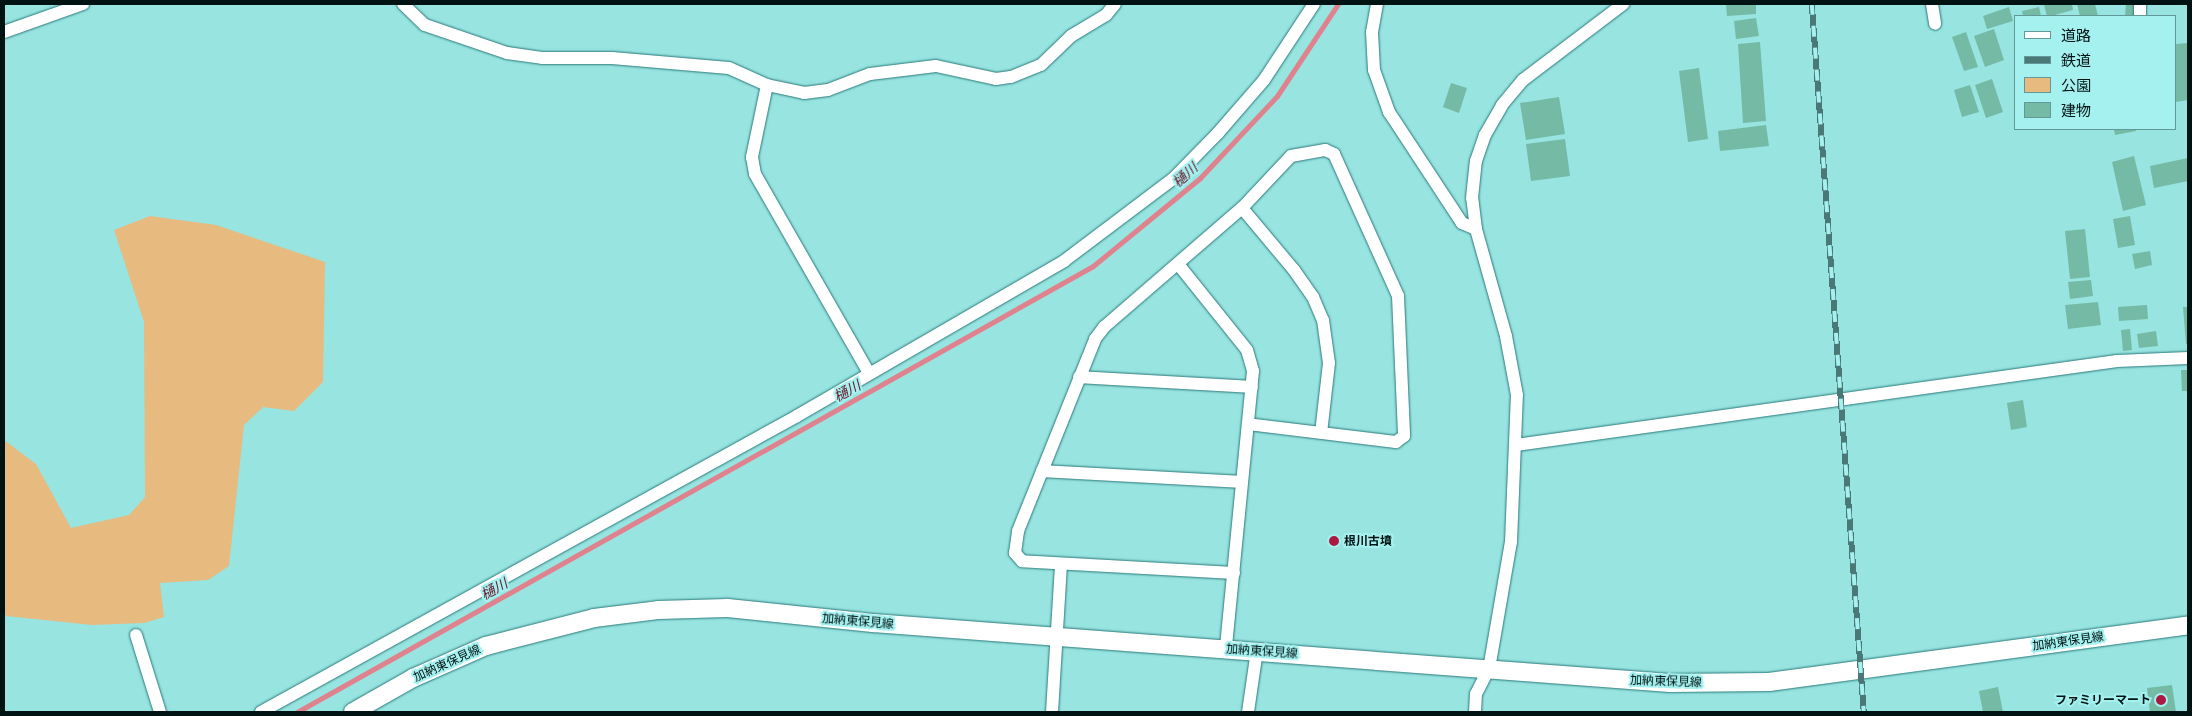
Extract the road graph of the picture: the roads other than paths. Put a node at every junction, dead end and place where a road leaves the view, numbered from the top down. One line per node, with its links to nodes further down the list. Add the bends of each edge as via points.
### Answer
1 (83, 4): 9 (street)
2 (403, 4): 10 (street, via 425,25 507,53 542,58 612,58 729,68)
3 (1115, 4): 10 (street, via 1106,15 1071,36 1041,65 1011,77 996,79 936,66 870,74 828,90 804,93)
4 (1314, 4): 15 (street, via 1264,80 1173,179 1064,261)
5 (1378, 4): 12 (street, via 1372,32 1374,70 1389,112 1462,224)
6 (1623, 4): 12 (street, via 1553,55 1523,80 1502,104 1485,135 1476,161 1472,198)
7 (1932, 4): 8 (street)
8 (1935, 24)
9 (4, 32)
10 (767, 85): 15 (street, via 752,157 755,174)
11 (1242, 208): 13 (street); 19 (street, via 1294,270 1314,298 1323,320 1329,363); 19 (street, via 1291,156 1325,150 1334,154 1398,296 1404,436 1396,442)
12 (1476, 229): 20 (street, via 1506,336 1518,395)
13 (1178, 264): 16 (street, via 1104,327 1095,339); 17 (street, via 1247,350 1253,370)
14 (2188, 358): 20 (street, via 2117,361)
15 (869, 373): 31 (street)
16 (1079, 377): 17 (street); 21 (street)
17 (1252, 387): 18 (street)
18 (1248, 424): 19 (street); 22 (street)
19 (1321, 433)
20 (1516, 445): 30 (street, via 1511,542)
21 (1042, 471): 22 (street); 23 (street, via 1018,531 1015,553 1022,561)
22 (1242, 482): 24 (street)
23 (1061, 564): 24 (street); 27 (street)
24 (1234, 573): 28 (street)
25 (2188, 625): 30 (main road, 加納東保見線, via 1770,682 1670,682)
26 (136, 635): 32 (street)
27 (1058, 637): 28 (main road, 加納東保見線); 34 (main road, 加納東保見線, via 727,608 658,610 594,618 486,646 413,678); 35 (street)
28 (1226, 648): 29 (main road, 加納東保見線)
29 (1257, 650): 30 (main road, 加納東保見線); 36 (street)
30 (1489, 669): 37 (street, via 1476,694)
31 (277, 709): 33 (street)
32 (160, 712)
33 (261, 712)
34 (353, 712)
35 (1052, 712)
36 (1248, 712)
37 (1475, 712)

